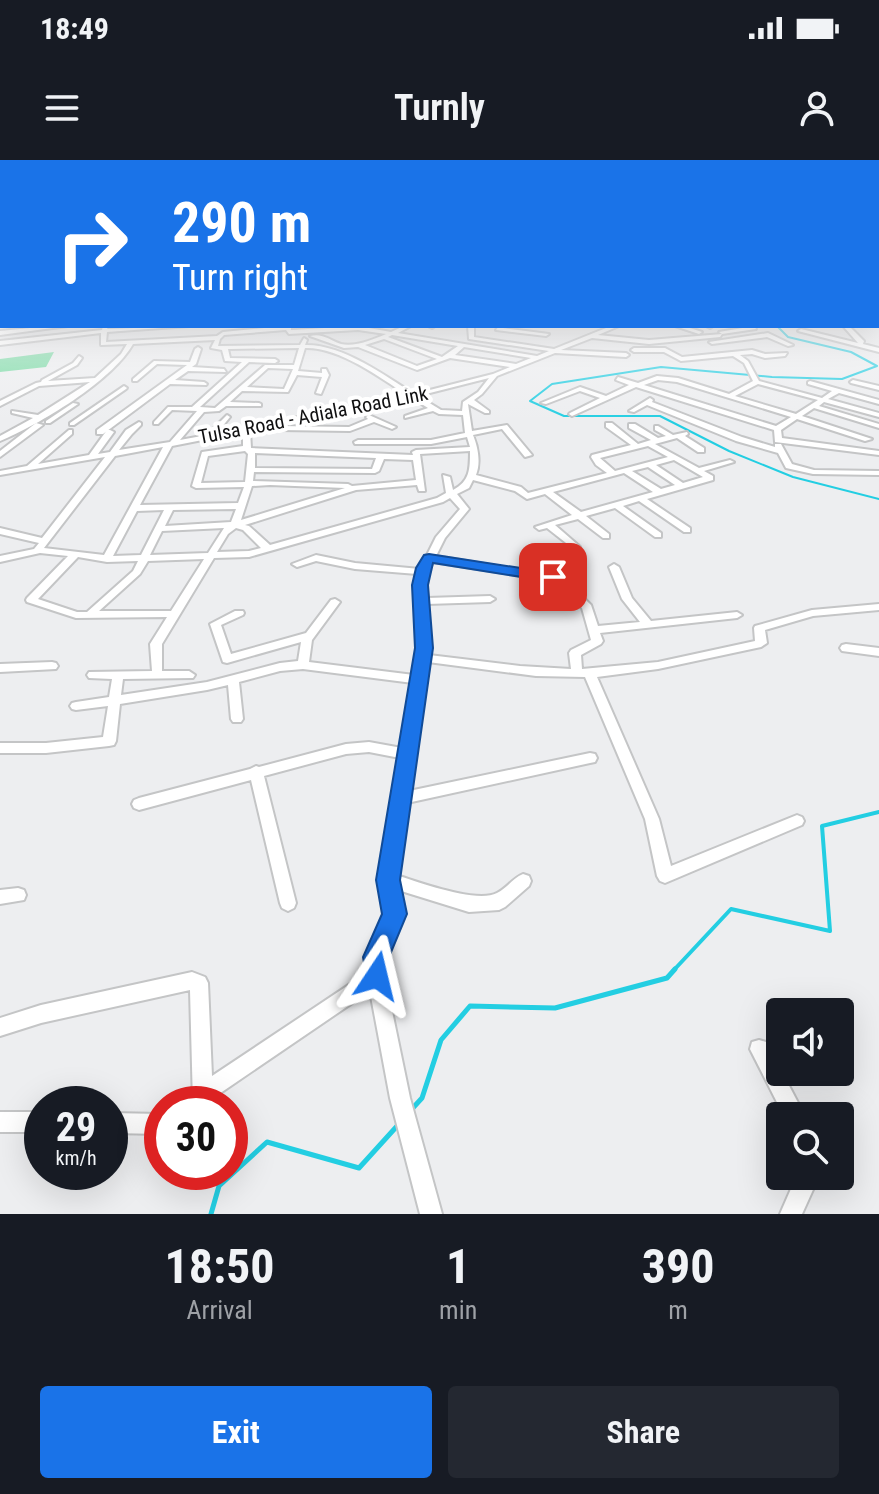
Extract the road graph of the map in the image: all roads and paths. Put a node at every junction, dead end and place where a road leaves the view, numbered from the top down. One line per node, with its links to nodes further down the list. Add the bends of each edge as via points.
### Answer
1 (33, 328): 18 (street)
2 (132, 328): 15 (street)
3 (242, 328): 17 (street)
4 (254, 328): 26 (street)
5 (259, 328): 40 (street)
6 (288, 328): 7 (street)
7 (367, 328): 22 (street)
8 (404, 328): 22 (street)
9 (471, 328): 49 (street, via 471,338)
10 (500, 328): 23 (street)
11 (534, 328): 23 (street)
12 (685, 328): 21 (street)
13 (754, 328): 16 (street)
14 (848, 328): 39 (street, via 862,342)
15 (105, 329): 25 (street); 32 (street, via 103,344)
16 (714, 329): 21 (street); 29 (street); 31 (street)
17 (209, 330)
18 (0, 331)
19 (609, 331): 21 (street, via 645,337); 34 (street); 49 (street, Tulsa Road - Adiala Road Link, via 593,332); 50 (street, via 604,343)
20 (801, 331): 39 (street)
21 (699, 332)
22 (393, 333): 27 (street); 38 (street)
23 (530, 333): 24 (street)
24 (546, 334)
25 (50, 337): 35 (street); 43 (street)
26 (218, 338): 30 (street); 41 (street)
27 (384, 338): 36 (street); 47 (street)
28 (290, 339): 33 (street)
29 (738, 339): 31 (street, via 681,346); 37 (street, via 768,335)
30 (184, 340): 32 (street); 44 (street)
31 (670, 340): 34 (street)
32 (127, 342): 60 (street, via 124,357)
33 (303, 342): 36 (street, via 324,335 343,346); 40 (street, via 285,349); 66 (street); 67 (street)
34 (654, 342): 48 (street)
35 (0, 343)
36 (356, 344): 59 (street)
37 (790, 345)
38 (462, 346): 55 (street); 56 (street)
39 (859, 346): 46 (street)
40 (260, 347): 42 (street); 51 (street)
41 (214, 348): 42 (street); 63 (street, via 194,349)
42 (225, 348): 58 (street, via 227,360)
43 (46, 349)
44 (181, 350)
45 (634, 350): 48 (street)
46 (879, 350)
47 (423, 351): 55 (street); 59 (street)
48 (658, 351): 52 (street, via 681,359)
49 (549, 352): 50 (street); 56 (street, Tulsa Road - Adiala Road Link)
50 (610, 353): 54 (street)
51 (257, 354)
52 (734, 354): 53 (street); 72 (street, via 746,362)
53 (785, 354)
54 (626, 355)
55 (446, 357): 59 (street, via 417,368); 64 (street)
56 (535, 357): 64 (street, Tulsa Road - Adiala Road Link)
57 (79, 358): 78 (street)
58 (248, 360): 66 (street); 102 (street)
59 (397, 360): 67 (street)
60 (116, 363): 61 (street); 75 (street)
61 (128, 364)
62 (139, 366): 65 (street)
63 (190, 366): 65 (street, via 158,362); 68 (street); 73 (street)
64 (515, 366): 69 (street, Tulsa Road - Adiala Road Link)
65 (151, 367): 71 (street)
66 (295, 367): 83 (street, via 267,366); 83 (street, via 286,391); 86 (street, via 325,372)
67 (371, 369): 89 (street)
68 (224, 371)
69 (495, 375): 89 (street, Tulsa Road - Adiala Road Link); 92 (street)
70 (618, 379): 80 (street)
71 (135, 380)
72 (756, 381): 88 (street); 90 (street)
73 (171, 382): 76 (street); 151 (street, via 100,432 110,432)
74 (853, 382): 82 (street)
75 (99, 383): 78 (street); 116 (street)
76 (193, 383): 79 (street); 85 (street)
77 (810, 383): 84 (street)
78 (38, 384): 97 (street)
79 (204, 384)
80 (638, 385): 87 (street); 90 (street, via 678,376); 91 (street)
81 (124, 388): 125 (street)
82 (879, 388)
83 (242, 389): 98 (street)
84 (837, 391): 93 (street); 95 (street)
85 (179, 393)
86 (319, 393)
87 (663, 393): 94 (street); 128 (street)
88 (797, 393): 93 (street); 101 (street)
89 (412, 396): 103 (street, Tulsa Road - Adiala Road Link); 104 (street)
90 (730, 396): 101 (street)
91 (606, 398): 96 (street, via 580,389); 110 (street)
92 (469, 400): 107 (street); 109 (street)
93 (824, 400): 100 (street); 111 (street)
94 (646, 402): 105 (street); 146 (street)
95 (879, 402)
96 (544, 403)
97 (0, 404)
98 (226, 404): 99 (street); 102 (street, via 213,411)
99 (259, 405)
100 (813, 406): 112 (street); 129 (street)
101 (770, 408): 112 (street)
102 (198, 409): 117 (street, via 170,408); 140 (street)
103 (350, 409): 108 (street, Tulsa Road - Adiala Road Link); 115 (street)
104 (433, 409): 109 (street); 114 (street)
105 (632, 411)
106 (14, 412): 116 (street)
107 (487, 412)
108 (330, 413): 121 (street, Tulsa Road - Adiala Road Link); 127 (street)
109 (464, 413): 132 (street)
110 (572, 414)
111 (879, 415)
112 (797, 416): 128 (street); 136 (street)
113 (227, 417): 135 (street)
114 (407, 417)
115 (374, 419): 123 (street); 127 (street)
116 (41, 420): 125 (street); 130 (street); 148 (street)
117 (156, 423)
118 (139, 424): 147 (street)
119 (87, 425): 125 (street)
120 (609, 425): 142 (street)
121 (261, 426): 127 (street); 131 (street, Tulsa Road - Adiala Road Link)
122 (632, 426): 139 (street)
123 (392, 427)
124 (0, 428): 130 (street)
125 (71, 428): 157 (street)
126 (658, 428): 133 (street)
127 (332, 429)
128 (777, 429): 137 (street)
129 (879, 429): 136 (street)
130 (15, 431): 134 (street)
131 (246, 433): 135 (street, Tulsa Road - Adiala Road Link); 143 (street)
132 (469, 434): 138 (street, via 431,442); 144 (street); 149 (street, via 504,427)
133 (678, 435): 139 (street); 145 (street)
134 (0, 439)
135 (206, 439): 140 (street, Tulsa Road - Adiala Road Link)
136 (868, 439): 141 (street, via 879,453)
137 (778, 440): 141 (street); 146 (street)
138 (358, 442)
139 (653, 442): 142 (street); 153 (street)
140 (171, 444): 147 (street, Tulsa Road - Adiala Road Link); 177 (street)
141 (814, 445): 154 (street)
142 (636, 446): 162 (street, via 595,457)
143 (248, 449): 150 (street); 158 (street); 166 (street, via 205,454 196,486)
144 (474, 449): 152 (street, via 418,451); 165 (street)
145 (701, 450)
146 (780, 451): 163 (street, via 789,466 812,472)
147 (114, 453): 151 (street, Tulsa Road - Adiala Road Link); 186 (street)
148 (0, 455)
149 (528, 455)
150 (381, 456): 152 (street); 158 (street, via 375,471)
151 (92, 457): 157 (street, Tulsa Road - Adiala Road Link)
152 (417, 458): 167 (street, via 421,485)
153 (674, 458): 156 (street); 160 (street)
154 (827, 460)
155 (730, 462): 160 (street)
156 (649, 464): 159 (street); 168 (street)
157 (29, 468): 161 (street, Tulsa Road - Adiala Road Link)
158 (252, 470): 166 (street)
159 (626, 471): 162 (street); 170 (street)
160 (697, 471): 168 (street, via 710,478)
161 (0, 473)
162 (613, 473): 169 (street)
163 (879, 473)
164 (446, 477): 171 (street)
165 (473, 477): 169 (street, via 527,496); 171 (street)
166 (249, 484): 167 (street); 174 (street)
167 (365, 486): 179 (street)
168 (683, 487): 170 (street)
169 (547, 491): 178 (street)
170 (661, 493): 172 (street)
171 (453, 494): 188 (street); 196 (street, via 465,509)
172 (642, 499): 175 (street); 182 (street)
173 (206, 506): 174 (street); 176 (street); 180 (street)
174 (241, 506): 179 (street)
175 (618, 506): 178 (street); 184 (street)
176 (170, 507): 177 (street); 181 (street)
177 (134, 508): 194 (street)
178 (580, 516): 185 (street); 187 (street, via 544,526)
179 (235, 525): 180 (street); 188 (street, via 246,528); 190 (street)
180 (197, 528): 181 (street)
181 (158, 529): 192 (street)
182 (687, 530)
183 (0, 531): 186 (street)
184 (658, 535)
185 (606, 536)
186 (44, 541): 189 (street)
187 (575, 547)
188 (268, 549): 190 (street)
189 (37, 551): 191 (street); 193 (street)
190 (212, 554): 192 (street); 203 (street)
191 (74, 556): 194 (street); 205 (street, via 31,600)
192 (146, 557): 194 (street); 205 (street, via 137,572)
193 (0, 559)
194 (107, 559)
195 (297, 564): 196 (street, via 316,558 382,569)
196 (426, 565): 199 (street); 207 (street, via 558,579 587,607)
197 (614, 567): 206 (street, via 627,599)
198 (490, 599): 199 (street)
199 (421, 601): 211 (street)
200 (335, 602): 208 (street)
201 (879, 607): 216 (street, via 812,613 765,625 758,632 761,643 686,661)
202 (239, 613): 208 (street, via 215,624 227,659)
203 (175, 614): 205 (street); 215 (street, via 156,644)
204 (737, 615): 206 (street)
205 (88, 616)
206 (648, 624): 207 (street)
207 (594, 630): 216 (street, via 597,641 575,653)
208 (310, 636): 212 (street)
209 (846, 648): 210 (street)
210 (879, 652)
211 (423, 658): 216 (street); 221 (street)
212 (303, 665): 220 (street); 221 (street)
213 (52, 666): 214 (street)
214 (0, 668)
215 (157, 670)
216 (583, 672): 231 (street, via 652,819 665,876)
217 (93, 675): 219 (street)
218 (189, 675): 219 (street)
219 (118, 676): 222 (street)
220 (233, 680): 222 (street); 224 (street)
221 (419, 680): 226 (street)
222 (114, 700): 223 (street); 225 (street, via 109,741)
223 (76, 706)
224 (237, 719)
225 (0, 748)
226 (407, 754): 228 (street, via 346,749); 229 (street)
227 (590, 758): 229 (street)
228 (256, 771): 230 (street); 236 (street)
229 (400, 799): 232 (street)
230 (139, 804)
231 (797, 821)
232 (388, 880): 233 (street, via 469,904 499,902); 237 (street, via 395,914 376,957)
233 (523, 881)
234 (18, 895): 235 (street)
235 (0, 897)
236 (288, 903)
237 (377, 976): 241 (street); 246 (street, via 400,1098)
238 (0, 1027): 240 (street, via 199,983)
239 (759, 1049): 242 (street)
240 (203, 1086)
241 (221, 1086)
242 (787, 1102)
243 (0, 1122): 244 (street)
244 (24, 1122)
245 (802, 1190): 247 (street)
246 (431, 1214)
247 (791, 1214)

